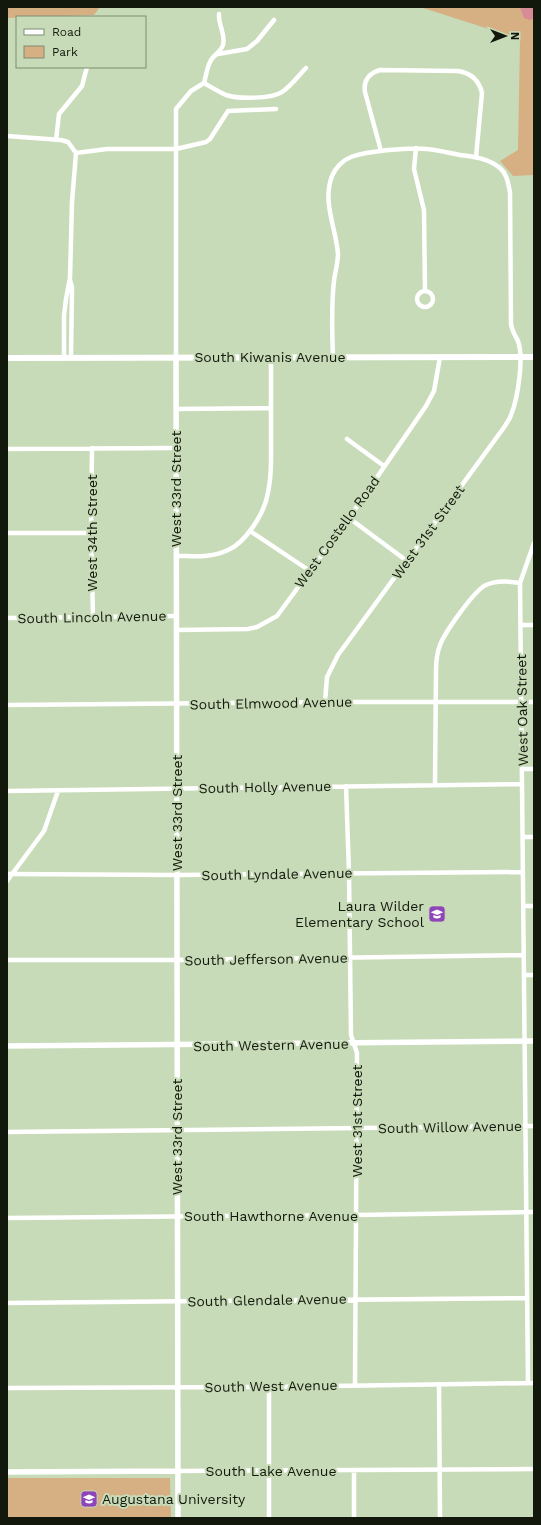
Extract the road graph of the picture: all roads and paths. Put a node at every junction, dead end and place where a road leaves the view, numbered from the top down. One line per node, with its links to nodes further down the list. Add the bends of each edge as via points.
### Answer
1 (219, 14): 3 (street, via 218,20 224,37)
2 (274, 20): 3 (street, via 248,49)
3 (218, 54): 6 (street, via 210,62)
4 (87, 68): 9 (street, via 82,86 59,114)
5 (306, 68): 6 (street, via 286,89 272,96 231,96)
6 (204, 83): 11 (street, West 33rd Street, via 191,90 176,109)
7 (276, 109): 11 (street, via 228,111 206,142)
8 (7, 136): 9 (street)
9 (56, 140): 13 (street, via 68,142)
10 (416, 148): 12 (street, West 31st Street); 14 (street, West 31st Street); 16 (street, via 414,169 424,215)
11 (176, 149): 13 (street, via 107,149); 25 (street, West 33rd Street)
12 (381, 151): 14 (street, via 364,88 368,76 380,70 458,71 474,77 482,93); 18 (street, West 31st Street, via 352,157 340,165 332,175 329,209 338,255 332,315)
13 (76, 153): 15 (street)
14 (476, 158): 20 (street, West 31st Street, via 490,162 501,169 508,178 511,324 512,332 518,341)
15 (70, 278): 23 (street, via 64,316); 24 (street)
16 (425, 291)
17 (271, 357): 18 (main road, South Kiwanis Avenue); 25 (main road, South Kiwanis Avenue); 26 (street)
18 (333, 357): 19 (main road, South Kiwanis Avenue)
19 (440, 357): 20 (main road, South Kiwanis Avenue); 32 (street, West Costello Road, via 432,396)
20 (520, 357): 21 (main road, South Kiwanis Avenue); 39 (street, West 31st Street, via 518,386 511,415 505,426)
21 (534, 357)
22 (7, 358): 23 (main road, South Kiwanis Avenue)
23 (64, 358): 24 (main road, South Kiwanis Avenue)
24 (71, 358): 25 (main road, South Kiwanis Avenue)
25 (176, 358): 27 (street, West 33rd Street)
26 (271, 408): 27 (street); 34 (street, via 271,476 267,499)
27 (176, 409): 30 (street, West 33rd Street)
28 (347, 439): 32 (street)
29 (92, 448): 30 (street); 31 (street); 36 (street, West 34th Street)
30 (176, 448): 38 (street, West 33rd Street)
31 (7, 449)
32 (384, 466): 33 (street, West Costello Road)
33 (349, 518): 39 (street); 40 (street, West Costello Road)
34 (250, 531): 38 (street, via 236,546 219,554); 40 (street)
35 (7, 533): 36 (street)
36 (91, 534): 43 (street, West 34th Street)
37 (534, 543): 41 (street, West Oak Street)
38 (177, 556): 42 (street, West 33rd Street)
39 (407, 561): 48 (street, West 31st Street, via 331,666 327,677)
40 (310, 571): 47 (street, West Costello Road, via 277,616 257,627)
41 (520, 583): 45 (street, West Oak Street); 49 (street, via 501,581 484,586 475,594 444,636 437,655)
42 (177, 616): 43 (street, South Lincoln Avenue); 47 (street, West 33rd Street)
43 (93, 617): 44 (street, South Lincoln Avenue)
44 (7, 618)
45 (521, 625): 46 (street); 50 (street, West Oak Street)
46 (534, 625)
47 (177, 630): 52 (street, West 33rd Street)
48 (325, 702): 49 (street, South Elmwood Avenue); 52 (street, South Elmwood Avenue)
49 (436, 702): 50 (street, South Elmwood Avenue); 57 (street)
50 (522, 702): 51 (street, South Elmwood Avenue); 54 (street, West Oak Street)
51 (534, 702)
52 (177, 704): 53 (street, South Elmwood Avenue); 59 (street, West 33rd Street)
53 (7, 705)
54 (522, 769): 55 (street); 56 (street, West Oak Street)
55 (534, 769)
56 (522, 784): 57 (street, South Holly Avenue); 63 (street, West Oak Street)
57 (435, 785): 58 (street, South Holly Avenue)
58 (346, 786): 59 (street, South Holly Avenue); 65 (street, West 31st Street)
59 (177, 789): 61 (street, South Holly Avenue); 68 (street, West 33rd Street)
60 (7, 791): 61 (street, South Holly Avenue)
61 (58, 791): 67 (street, via 44,831)
62 (534, 836): 63 (street)
63 (523, 837): 64 (street, West Oak Street)
64 (523, 872): 65 (street, South Lyndale Avenue); 70 (street, West Oak Street)
65 (349, 873): 68 (street, South Lyndale Avenue); 73 (street, West 31st Street)
66 (7, 874): 67 (street, South Lyndale Avenue)
67 (13, 874): 68 (street, South Lyndale Avenue); 69 (street)
68 (177, 875): 75 (street, West 33rd Street)
69 (7, 881)
70 (524, 906): 71 (street); 72 (street, West Oak Street)
71 (534, 906)
72 (524, 955): 73 (street, South Jefferson Avenue); 77 (street, West Oak Street)
73 (350, 958): 75 (street, South Jefferson Avenue); 80 (street, West 31st Street, via 351,1035)
74 (7, 960): 75 (street, South Jefferson Avenue)
75 (177, 960): 82 (street, West 33rd Street)
76 (534, 974): 77 (street)
77 (524, 975): 78 (street, West Oak Street)
78 (525, 1041): 79 (street, South Western Avenue); 80 (street, South Western Avenue); 83 (street, West Oak Street)
79 (534, 1041)
80 (354, 1044): 82 (street, South Western Avenue); 85 (street, West 31st Street, via 357,1053)
81 (7, 1046): 82 (street, South Western Avenue)
82 (177, 1046): 86 (street, West 33rd Street)
83 (526, 1126): 84 (street, South Willow Avenue); 85 (street, South Willow Avenue); 88 (street, West Oak Street)
84 (534, 1126)
85 (357, 1129): 86 (street, South Willow Avenue); 90 (street, West 31st Street)
86 (177, 1130): 87 (street, South Willow Avenue); 91 (street, West 33rd Street)
87 (7, 1132)
88 (526, 1212): 89 (street, South Hawthorne Avenue); 90 (street, South Hawthorne Avenue); 93 (street, West Oak Street)
89 (534, 1212)
90 (356, 1215): 91 (street, South Hawthorne Avenue); 94 (street, West 31st Street)
91 (177, 1216): 92 (street, South Hawthorne Avenue); 95 (street, West 33rd Street)
92 (7, 1218)
93 (527, 1298): 94 (street, South Glendale Avenue); 97 (street, West Oak Street)
94 (356, 1300): 95 (street, South Glendale Avenue); 100 (street, West 31st Street)
95 (177, 1301): 96 (street, South Glendale Avenue); 101 (street, West 33rd Street)
96 (7, 1303)
97 (528, 1383): 98 (street, South West Avenue); 99 (street, South West Avenue)
98 (534, 1383)
99 (439, 1384): 100 (street, South West Avenue); 105 (street)
100 (355, 1385): 102 (street, South West Avenue)
101 (177, 1387): 102 (street, South West Avenue); 103 (street, South West Avenue); 106 (street, West 33rd Street)
102 (269, 1387): 107 (street)
103 (7, 1388)
104 (534, 1469): 105 (street, South Lake Avenue)
105 (439, 1470): 108 (street, South Lake Avenue); 113 (street)
106 (177, 1471): 107 (street, South Lake Avenue); 109 (street, South Lake Avenue); 110 (street, West 33rd Street)
107 (269, 1471): 108 (street, South Lake Avenue); 111 (street)
108 (354, 1471): 112 (street)
109 (7, 1472)
110 (178, 1518)
111 (269, 1518)
112 (354, 1518)
113 (440, 1518)

